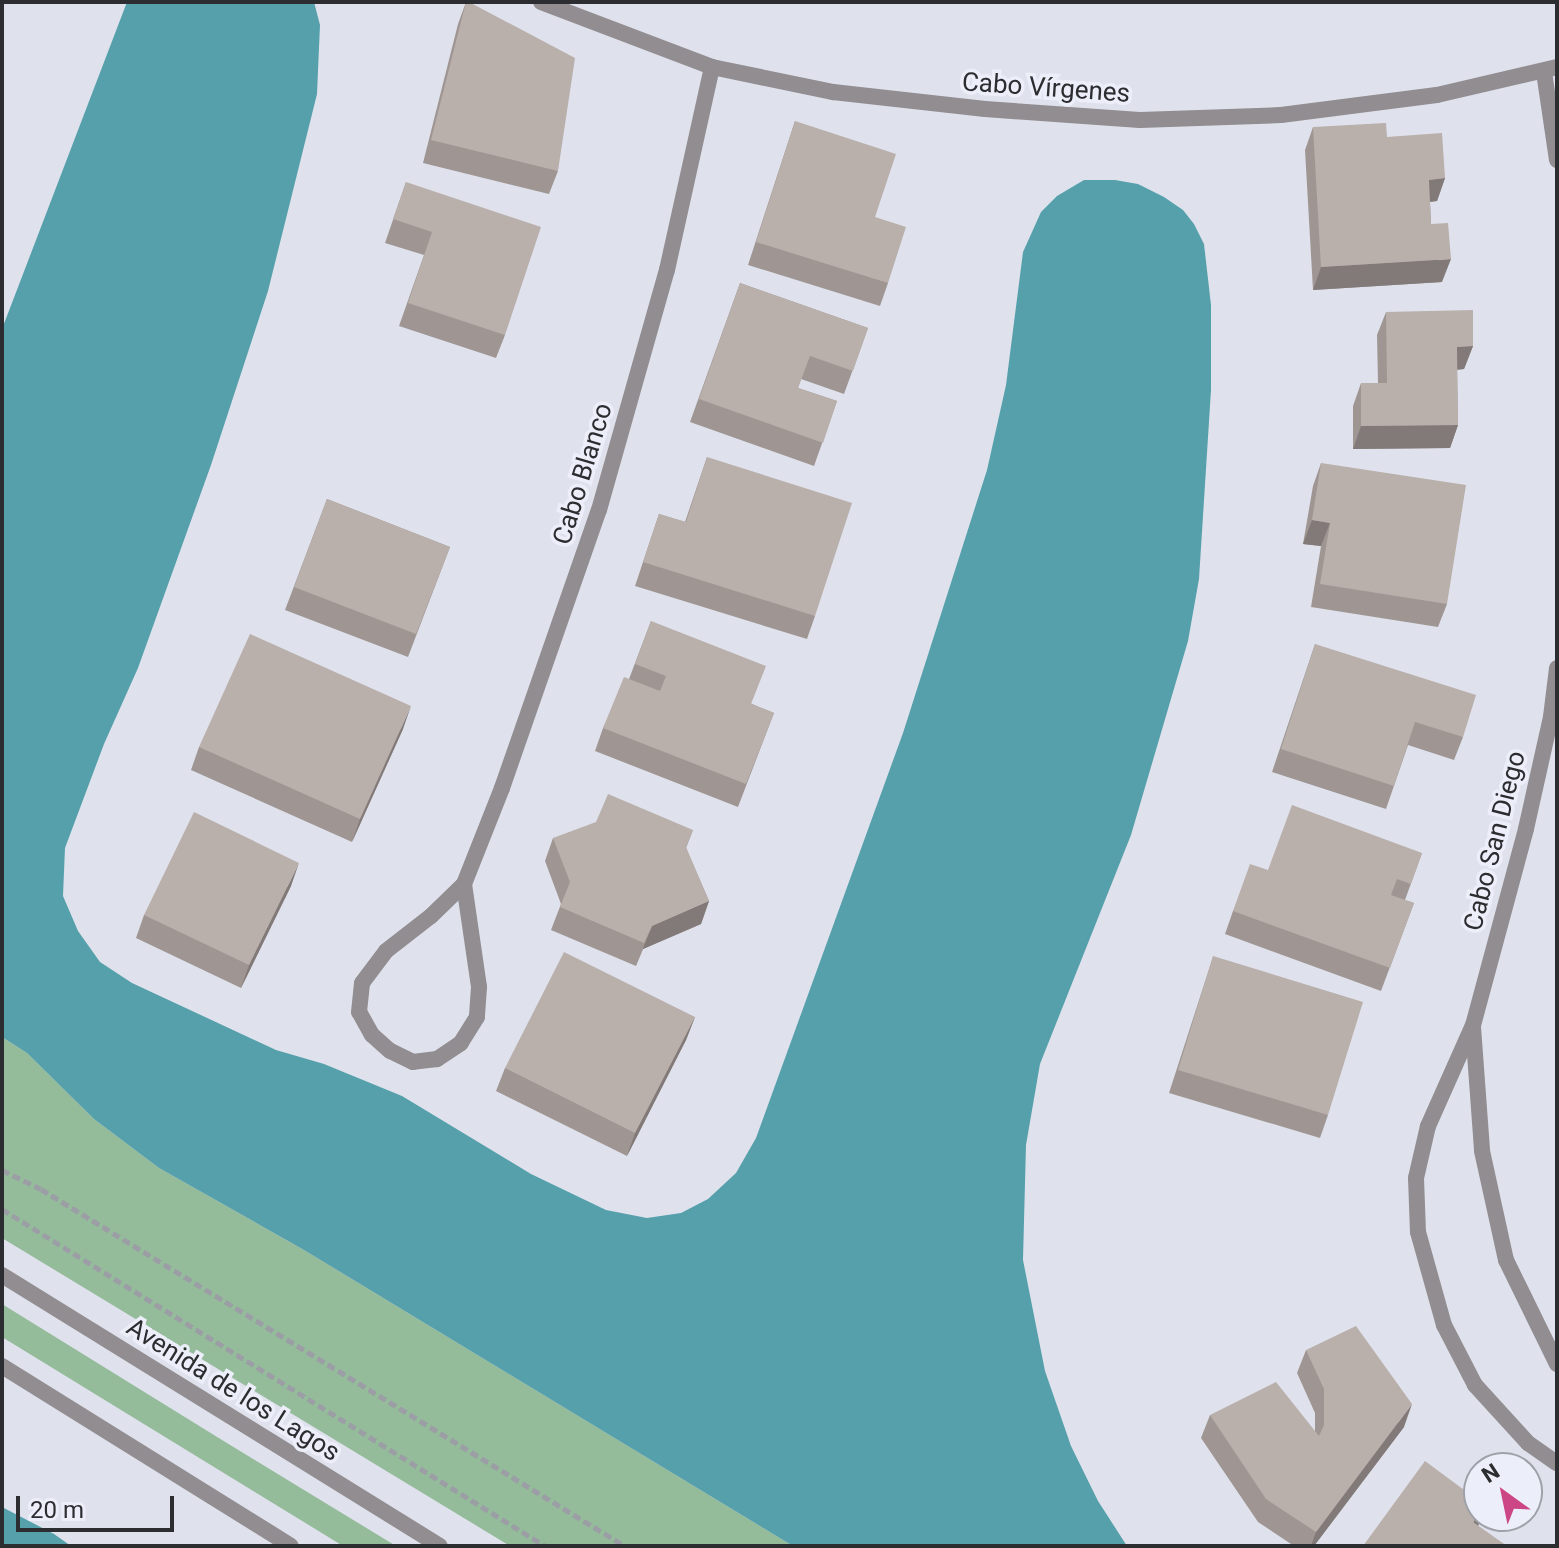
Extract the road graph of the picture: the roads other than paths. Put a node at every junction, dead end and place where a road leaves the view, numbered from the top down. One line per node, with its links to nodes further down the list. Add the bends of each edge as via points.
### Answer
1 (541, 2): 2 (street, Cabo Vírgenes)
2 (712, 67): 3 (street, Cabo Vírgenes, via 833,92 1140,120 1281,115 1437,95); 6 (street, Cabo Blanco, via 667,270 599,510)
3 (1550, 70): 4 (street)
4 (1557, 160)
5 (1557, 668): 7 (street, Cabo San Diego, via 1526,829)
6 (464, 884): 6 (street, Cabo Blanco, via 386,951 362,983 359,1012 372,1035 413,1062 437,1059 461,1043 477,1017 479,987)
7 (1473, 1025): 9 (street, Cabo San Diego, via 1482,1151 1506,1260); 11 (street, Cabo San Diego, via 1428,1126 1416,1178 1418,1232 1444,1325 1475,1385 1528,1443)
8 (2, 1275): 13 (street, Avenida de los Lagos)
9 (1557, 1364)
10 (2, 1366): 12 (street)
11 (1557, 1463)
12 (291, 1546)
13 (440, 1546)

